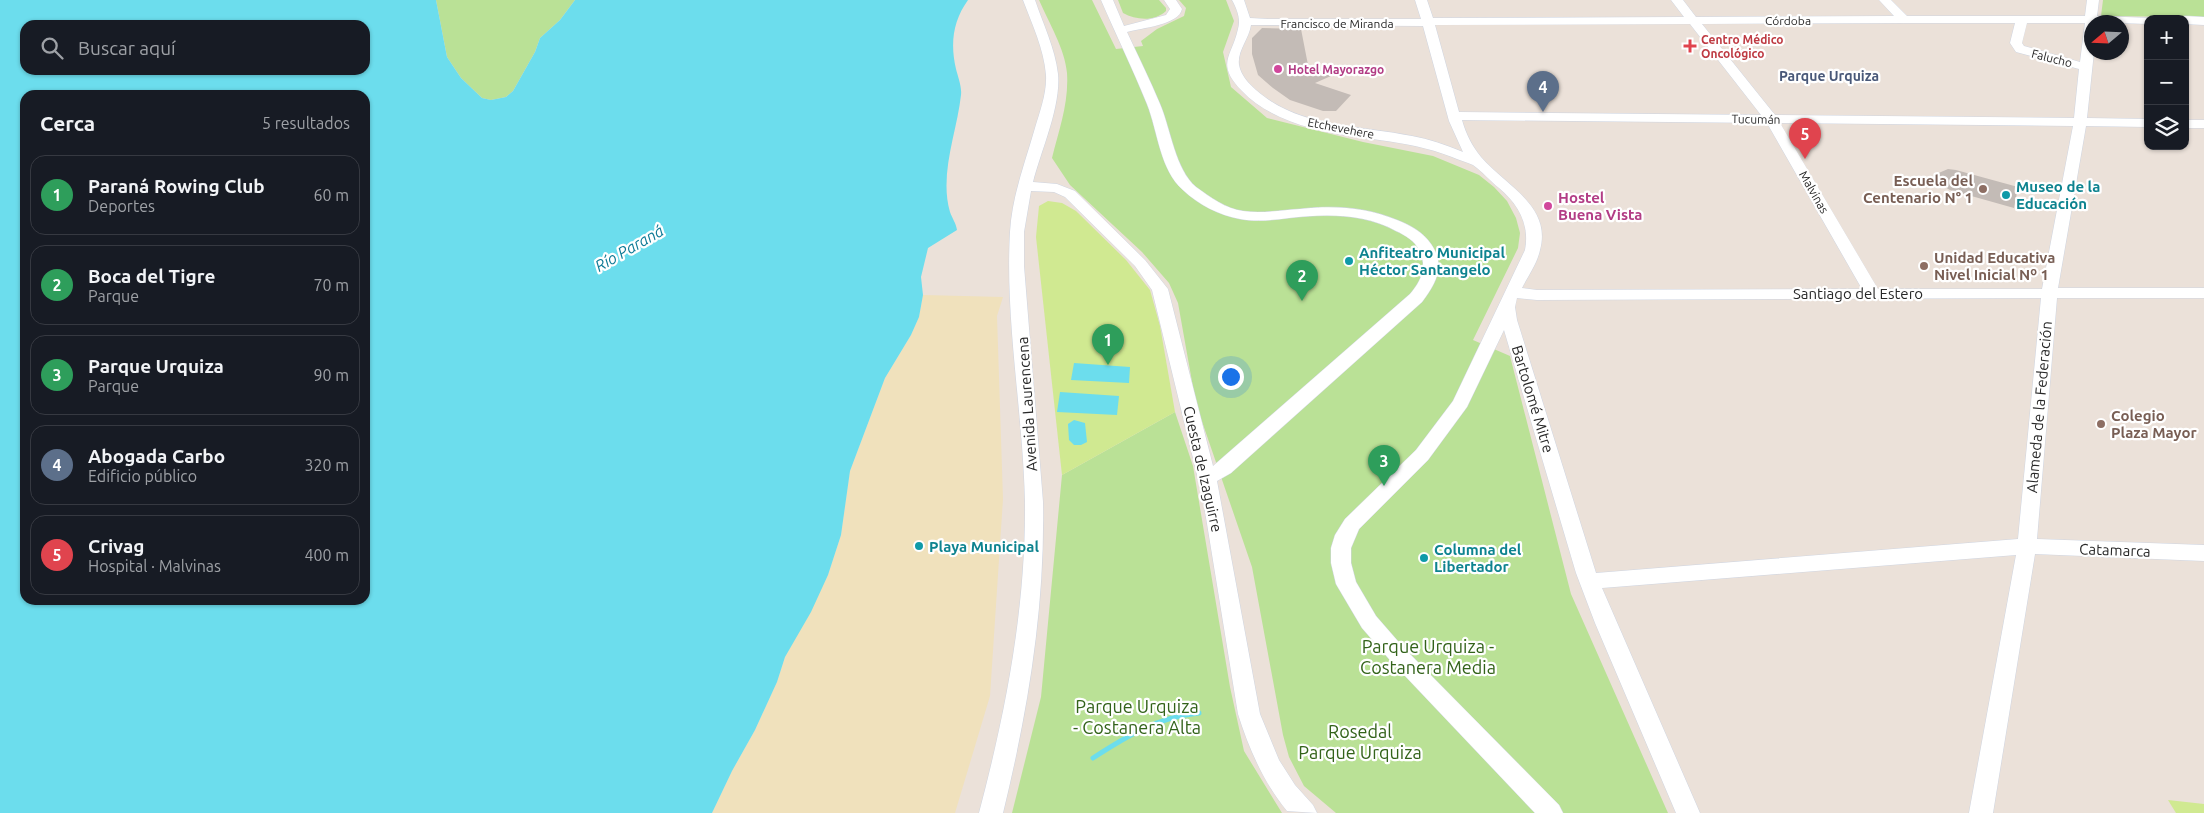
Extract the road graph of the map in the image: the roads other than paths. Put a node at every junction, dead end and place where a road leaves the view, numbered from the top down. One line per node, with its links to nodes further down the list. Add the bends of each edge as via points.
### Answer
1 (1029, 0): 30 (street, Avenida Laurencena, via 1052,78 1048,110)
2 (1107, 0): 20 (street)
3 (1170, 0): 20 (street, via 1176,9 1170,18)
4 (1238, 0): 17 (street)
5 (1421, 0): 19 (street)
6 (1677, 0): 12 (street, Malvinas)
7 (1885, 0): 10 (street)
8 (2093, 0): 9 (street, Alameda de la Federación)
9 (2092, 15)
10 (1904, 19): 11 (street, Córdoba); 12 (street, Córdoba)
11 (2021, 19): 13 (street, Córdoba); 22 (street, Falucho, via 2016,44 2020,49)
12 (1691, 20): 19 (street, Córdoba); 24 (street, Malvinas)
13 (2084, 20)
14 (2129, 20): 15 (street, Córdoba)
15 (2144, 20)
16 (2189, 20): 18 (street)
17 (1245, 21): 19 (street, Francisco de Miranda); 29 (street, Etchevehere, via 1232,64 1235,74 1245,86 1269,106 1317,125 1412,140)
18 (2204, 21)
19 (1429, 22): 23 (street)
20 (1120, 30): 35 (street, via 1155,104 1171,160 1186,186 1226,211 1241,215 1256,217 1355,211 1374,216 1422,241 1433,268 1431,277 1416,298 1224,468)
21 (2087, 60): 22 (street, Alameda de la Federación)
22 (2086, 67): 25 (street, Alameda de la Federación)
23 (1454, 116): 24 (street, Tucumán); 29 (street, via 1464,142)
24 (1771, 119): 25 (street, Tucumán); 31 (street, Malvinas)
25 (2080, 122): 26 (street, Tucumán); 33 (street, Alameda de la Federación)
26 (2144, 123)
27 (2189, 124): 28 (street)
28 (2204, 124)
29 (1477, 162): 34 (street, via 1519,200 1531,217 1535,232 1527,264)
30 (1024, 186): 35 (street, Cuesta de Izaguirre, via 1057,188 1070,194 1140,262 1156,282 1166,305); 39 (street, Avenida Laurencena, via 1017,233 1018,286 1031,448 1035,554 1031,610 1017,699)
31 (1872, 293): 33 (street, Santiago del Estero); 34 (street, Santiago del Estero, via 1537,295)
32 (2204, 293): 33 (street, Santiago del Estero)
33 (2048, 294): 36 (street, Alameda de la Federación)
34 (1510, 299): 38 (street, Bartolomé Mitre, via 1519,353); 41 (street, via 1461,403 1422,455 1352,524 1341,548 1341,564 1346,584 1369,622)
35 (1206, 478): 40 (street, Cuesta de Izaguirre, via 1255,735 1266,759)
36 (2026, 546): 37 (street, Catamarca); 38 (street, Catamarca); 43 (street, Alameda de la Federación)
37 (2204, 554)
38 (1590, 581): 42 (street, Bartolomé Mitre, via 1605,623)
39 (992, 813)
40 (1305, 813)
41 (1551, 813)
42 (1688, 813)
43 (1981, 813)

